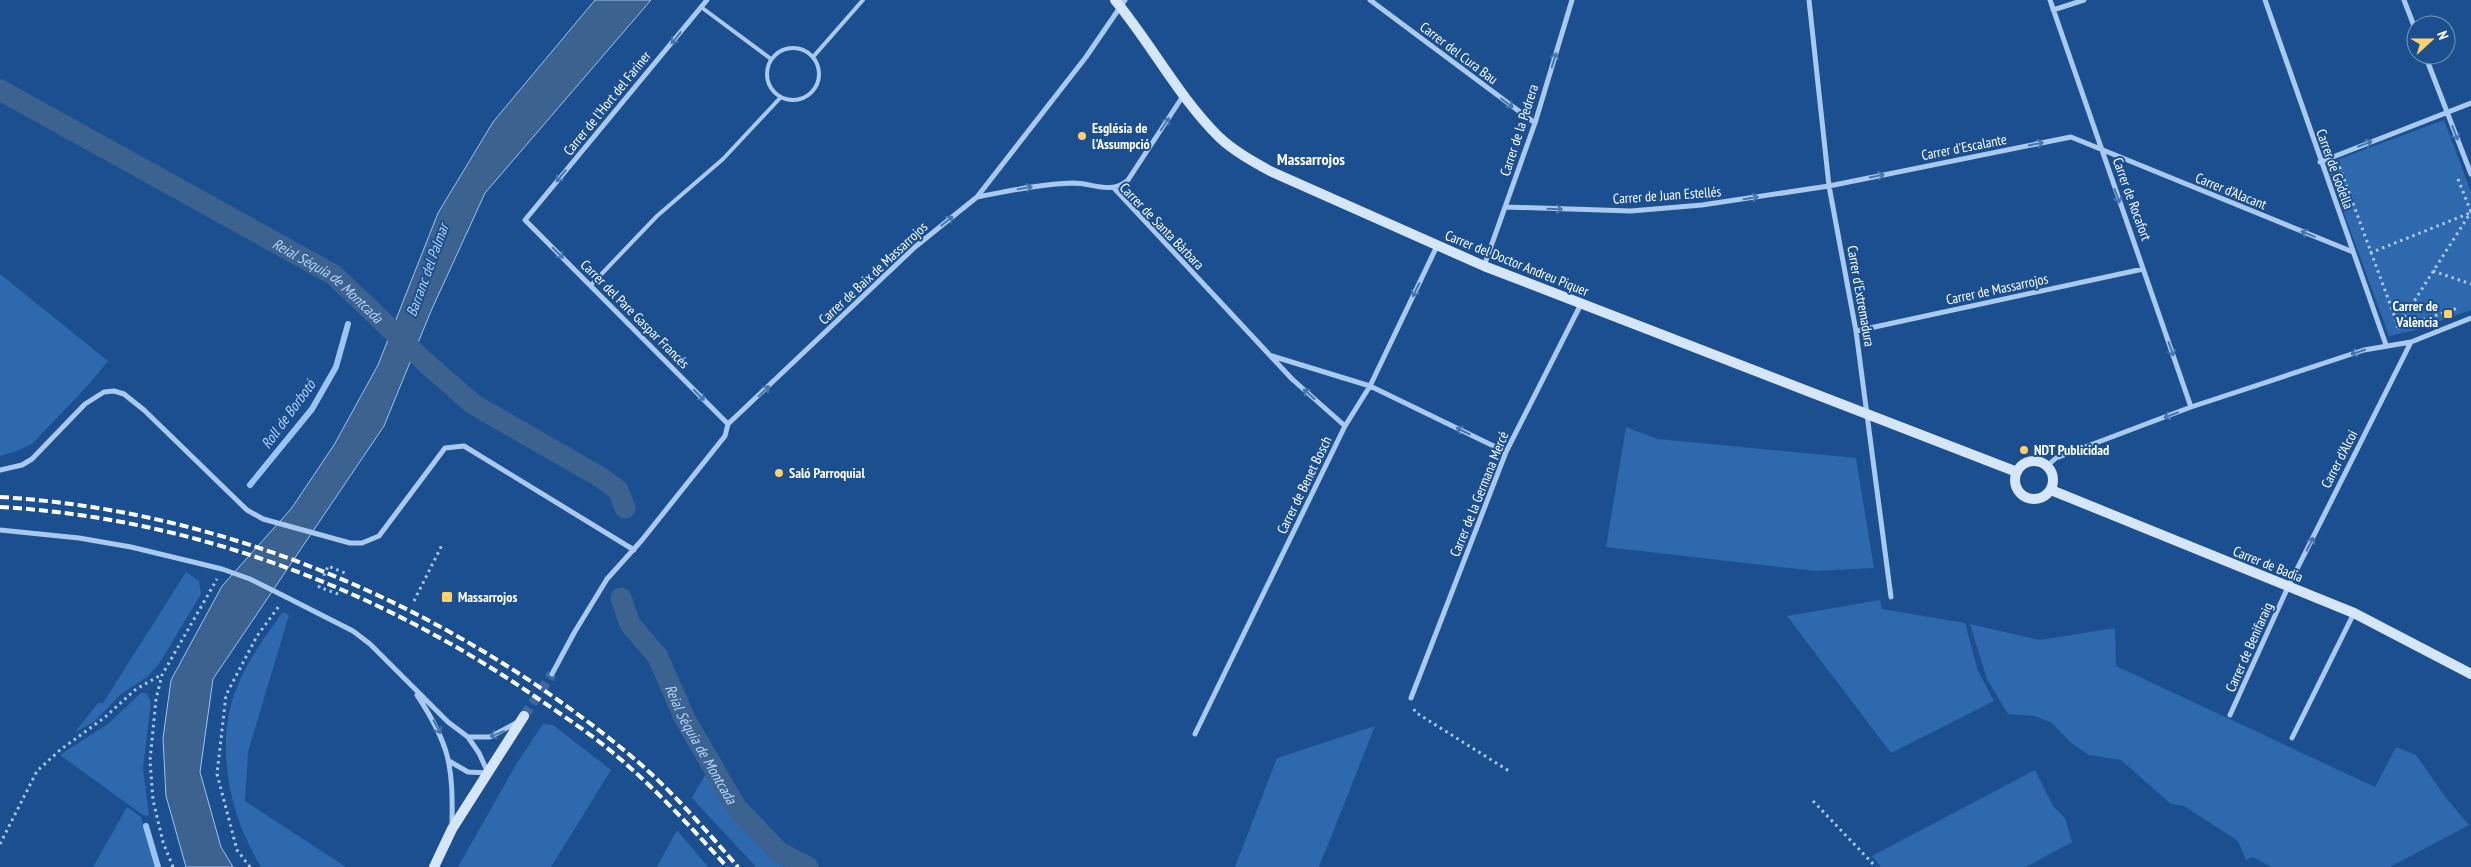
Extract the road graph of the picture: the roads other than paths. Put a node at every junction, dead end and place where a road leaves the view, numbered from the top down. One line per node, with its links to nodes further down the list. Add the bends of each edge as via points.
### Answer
1 (707, 0): 11 (street, Carrer de l'Hort del Fariner)
2 (863, 0): 14 (lane)
3 (1370, 0): 21 (street, Carrer del Cura Bau, one-way to 21)
4 (1572, 0): 21 (street, Carrer de la Pedrera, one-way to 4)
5 (1809, 0): 25 (street, Carrer d'Extremadura)
6 (2050, 0): 12 (street, Carrer de Rocafort)
7 (2084, 0): 12 (street)
8 (2265, 0): 23 (street, Carrer de Godella)
9 (2404, 0): 13 (street)
10 (1120, 2): 17 (street, Carrer del Doctor Andreu Piquer); 27 (street, Carrer de Baix de Massarrojos, via 1086,57)
11 (701, 7): 15 (lane); 29 (street, Carrer de l'Hort del Fariner, one-way to 29)
12 (2053, 10): 22 (street, Carrer de Rocafort)
13 (2410, 15)
14 (813, 57): 15 (lane, via 791,48 776,53); 18 (lane, via 819,74 813,90 798,100)
15 (771, 59): 18 (lane, via 766,76 769,85)
16 (2429, 65): 20 (street)
17 (1183, 96): 26 (street, one-way to 17, via 1128,180); 30 (street, Carrer del Doctor Andreu Piquer, via 1220,137 1270,171)
18 (781, 98): 34 (lane, via 722,160 657,216)
19 (2471, 103): 20 (street)
20 (2447, 112): 23 (street, one-way to 20); 24 (street, one-way to 24)
21 (1534, 123): 28 (street, Carrer de la Pedrera)
22 (2100, 150): 25 (street, Carrer d'Escalante, one-way to 22, via 2071,137); 31 (street, Carrer d'Alacant, one-way to 22); 33 (street, Carrer de Rocafort, one-way to 33)
23 (2320, 162): 31 (street, Carrer de Godella)
24 (2471, 174)
25 (1829, 186): 28 (street, Carrer de Juan Estellés, one-way to 25, via 1631,211 1702,205); 37 (street, Carrer d'Extremadura)
26 (1114, 188): 27 (street, Carrer de Santa Bàrbara, one-way to 26, via 1074,183); 40 (street, Carrer de Santa Bàrbara)
27 (977, 197): 44 (street, Carrer de Baix de Massarrojos, one-way to 27, via 915,246)
28 (1506, 207): 32 (street, Carrer de la Pedrera)
29 (525, 220): 34 (street, Carrer del Pare Gaspar Francés, one-way to 34)
30 (1437, 246): 32 (street, Carrer del Doctor Andreu Piquer); 41 (street, Carrer de Benet Bosch, one-way to 41)
31 (2353, 252): 39 (street, Carrer de Godella)
32 (1484, 266): 35 (street, Carrer del Doctor Andreu Piquer)
33 (2142, 268): 37 (street, Carrer de Massarrojos); 42 (street, Carrer de Rocafort, one-way to 42)
34 (591, 285): 44 (street, Carrer del Pare Gaspar Francés, one-way to 44)
35 (1581, 303): 43 (street, Carrer del Doctor Andreu Piquer); 46 (street, Carrer de la Germana Mercé)
36 (2471, 318): 38 (street)
37 (1856, 331): 43 (street, Carrer d'Extremadura)
38 (2411, 342): 39 (street); 53 (street, Carrer d'Alcoi, one-way to 38)
39 (2386, 345): 42 (street, one-way to 42)
40 (1270, 356): 41 (street); 45 (street, Carrer de Santa Bàrbara, one-way to 40)
41 (1370, 386): 45 (street, Carrer de Benet Bosch); 46 (street, one-way to 41)
42 (2191, 407): 47 (street, one-way to 47, via 2056,458)
43 (1867, 414): 49 (street); 54 (street, Carrer d'Extremadura)
44 (728, 424): 52 (street, Carrer de Baix de Massarrojos, via 725,436)
45 (1345, 426): 62 (street, Carrer de Benet Bosch)
46 (1506, 452): 59 (street, Carrer de la Germana Mercé)
47 (2047, 466): 49 (street, via 2030,461); 50 (street, via 2053,477)
48 (0, 470): 52 (street, via 22,465 85,404 104,392 114,391 124,394 144,410 236,502 263,519 350,543 370,541 379,536 445,448 458,446 472,451)
49 (2017, 472): 50 (street, via 2018,489 2028,498 2040,498)
50 (2051, 490): 53 (street, Carrer de Badia)
51 (0, 530): 58 (street, via 97,541 250,579 353,631)
52 (634, 550): 56 (street, Carrer de Baix de Massarrojos, via 608,580)
53 (2288, 587): 55 (street, Carrer de Badia); 60 (street, Carrer de Benifaraig)
54 (1890, 597)
55 (2354, 613): 57 (street, Carrer de Badia); 64 (street)
56 (552, 674)
57 (2471, 674)
58 (411, 686): 63 (street); 65 (street, one-way to 65, via 438,728)
59 (1411, 698)
60 (2230, 715)
61 (523, 717): 63 (street, one-way to 63, via 499,734); 66 (street)
62 (1195, 734)
63 (468, 738): 66 (street)
64 (2292, 738)
65 (449, 761): 66 (street, via 468,772); 67 (street)
66 (488, 773): 67 (street)
67 (452, 829): 68 (street)
68 (434, 867)

